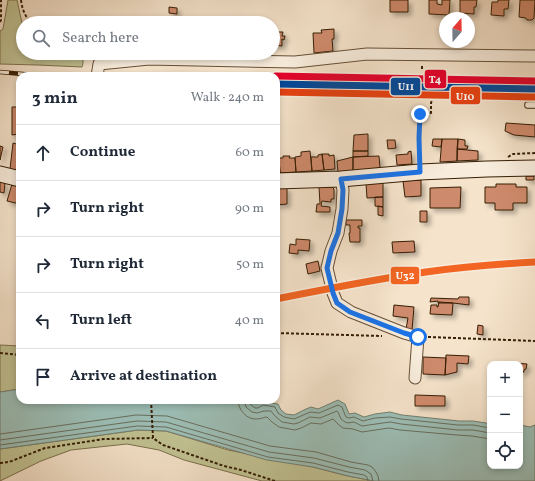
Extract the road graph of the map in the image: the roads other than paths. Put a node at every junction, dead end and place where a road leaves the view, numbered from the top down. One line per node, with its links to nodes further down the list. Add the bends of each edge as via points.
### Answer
1 (535, 56): 3 (street, via 368,54 295,62)
2 (139, 60): 4 (street, via 100,64)
3 (198, 60)
4 (99, 72)
5 (528, 105): 6 (lane)
6 (535, 106)
7 (535, 168): 10 (main road, via 420,172)
8 (0, 174): 9 (main road)
9 (16, 178)
10 (341, 179): 11 (main road); 12 (street, via 342,209 338,233 327,268 333,293 337,303 350,312 418,337)
11 (280, 181)
12 (414, 378)

